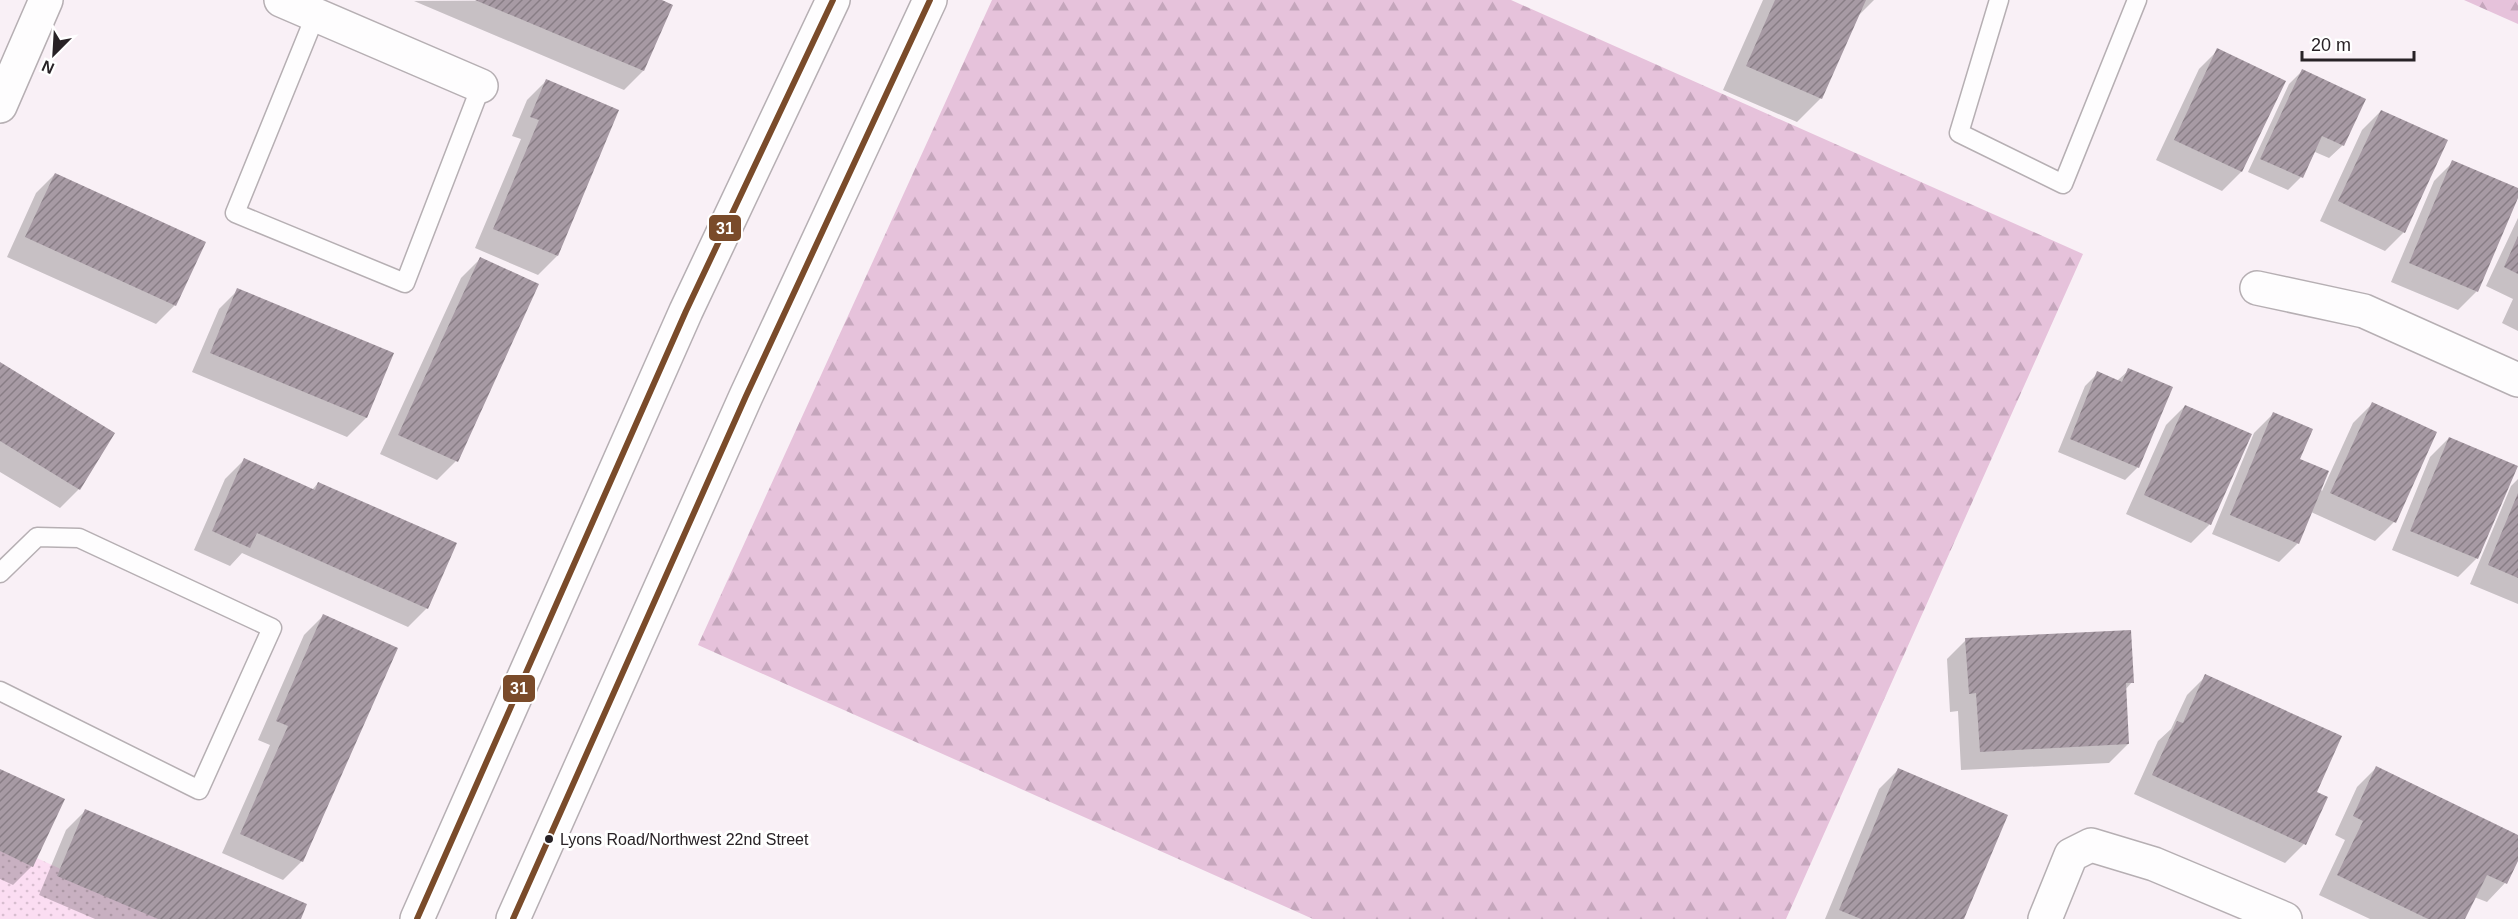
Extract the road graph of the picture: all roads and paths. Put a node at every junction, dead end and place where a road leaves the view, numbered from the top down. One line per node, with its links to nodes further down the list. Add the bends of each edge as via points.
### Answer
1 (46, 0): 9 (main road)
2 (281, 0): 7 (main road)
3 (833, 0): 14 (main road, via 686,311)
4 (2000, 0): 5 (lane, via 1959,133 2063,184)
5 (2138, 0)
6 (922, 3): 15 (main road)
7 (316, 14): 8 (main road); 8 (lane, via 235,213 405,283)
8 (481, 86)
9 (0, 106)
10 (2257, 288): 11 (main road, via 2364,311)
11 (2518, 380)
12 (0, 573): 13 (lane, via 38,537 79,538 272,628 200,790)
13 (0, 691)
14 (417, 919)
15 (513, 919)
16 (2045, 919): 17 (main road, via 2071,855 2091,845 2154,864)
17 (2285, 919)

